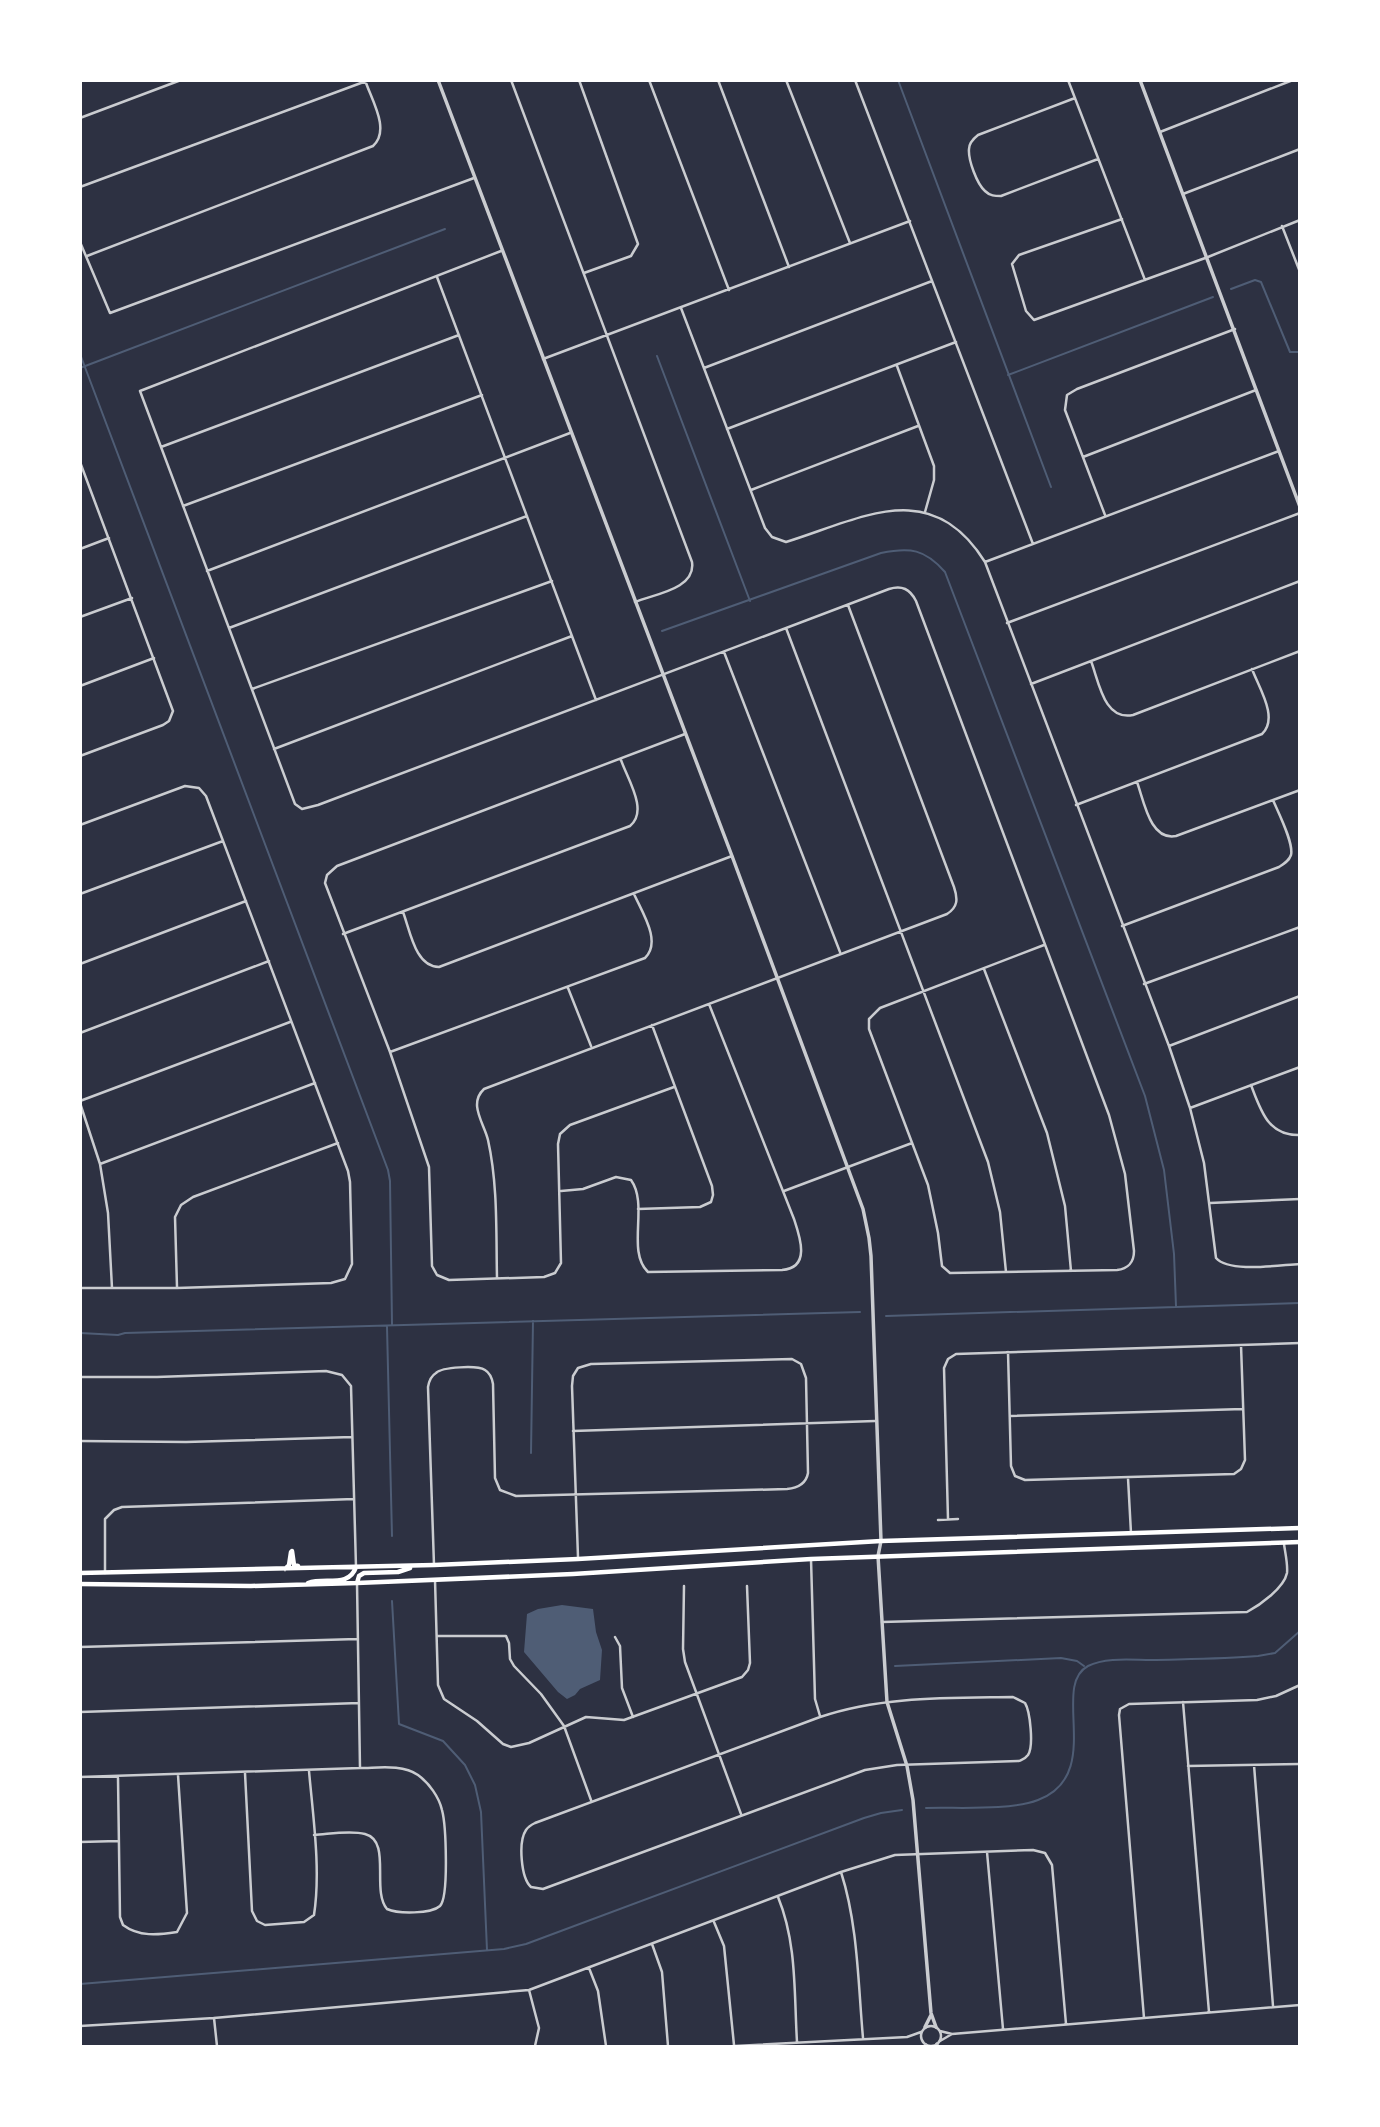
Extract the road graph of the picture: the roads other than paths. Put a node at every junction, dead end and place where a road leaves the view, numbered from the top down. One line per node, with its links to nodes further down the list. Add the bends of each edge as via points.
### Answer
1 (181, 80): 14 (street)
2 (438, 80): 18 (street)
3 (511, 80): 32 (street)
4 (579, 80): 32 (street, via 638,244 631,256)
5 (649, 80): 36 (street)
6 (718, 80): 30 (street)
7 (786, 80): 26 (street)
8 (856, 80): 23 (street)
9 (1068, 80): 13 (street)
10 (1140, 80): 15 (street)
11 (1293, 80): 15 (street)
12 (366, 81): 19 (street); 28 (street, via 381,128 378,142 370,148)
13 (1075, 98): 17 (street); 17 (street, via 978,135 968,150 975,173 985,192 1001,196)
14 (80, 118)
15 (1160, 132): 20 (street)
16 (1300, 149): 20 (street)
17 (1098, 159): 21 (street)
18 (474, 178): 27 (street); 28 (street, via 110,313)
19 (80, 187)
20 (1183, 194): 29 (street)
21 (1122, 219): 34 (street); 34 (street, via 1019,255 1012,264 1026,310 1034,320)
22 (1300, 220): 24 (street)
23 (910, 221): 26 (street); 35 (street)
24 (1282, 226): 29 (street); 31 (street)
25 (80, 242): 28 (street)
26 (850, 243): 30 (street)
27 (501, 251): 33 (street); 42 (street)
28 (86, 256)
29 (1208, 257): 34 (street); 38 (street)
30 (789, 267): 36 (street)
31 (1300, 272)
32 (584, 274): 40 (street)
33 (437, 275): 39 (street); 50 (street, via 140,391)
34 (1145, 280)
35 (932, 281): 41 (street); 44 (street)
36 (729, 290): 37 (street)
37 (681, 308): 40 (street); 44 (street)
38 (1235, 329): 45 (street); 53 (street, via 1068,395 1065,410)
39 (459, 335): 46 (street); 50 (street)
40 (607, 335): 42 (street); 72 (street, via 693,566 682,584)
41 (956, 342): 43 (street); 65 (street)
42 (543, 359): 49 (street)
43 (896, 365): 47 (street); 48 (street)
44 (704, 368): 48 (street)
45 (1256, 390): 51 (street); 53 (street)
46 (482, 395): 52 (street); 58 (street)
47 (918, 426): 57 (street); 60 (street, via 935,471)
48 (727, 429): 57 (street)
49 (570, 433): 52 (street); 72 (street)
50 (161, 447): 58 (street)
51 (1279, 451): 59 (street); 63 (street)
52 (505, 457): 62 (street); 68 (street)
53 (1083, 457): 63 (street)
54 (80, 462): 55 (street)
55 (86, 477): 56 (street); 64 (street)
56 (80, 479)
57 (750, 490): 60 (street, via 765,528 772,537 786,542 893,509)
58 (183, 506): 68 (street)
59 (1300, 507)
60 (925, 512): 67 (street, via 956,528)
61 (1300, 513): 75 (street)
62 (527, 516): 69 (street); 76 (street)
63 (1106, 517): 65 (street)
64 (109, 538): 66 (street); 71 (street)
65 (1033, 544): 67 (street)
66 (80, 548)
67 (985, 562): 75 (street)
68 (207, 571): 76 (street)
69 (552, 581): 78 (street); 87 (street)
70 (1300, 582): 82 (street)
71 (132, 598): 74 (street); 81 (street)
72 (635, 602): 84 (street)
73 (848, 605): 77 (street); 106 (street, via 957,901 947,914); 108 (street, via 897,587 908,590 916,601)
74 (80, 617)
75 (1007, 623): 85 (street)
76 (229, 628): 87 (street)
77 (786, 628): 80 (street); 106 (street)
78 (572, 636): 88 (street); 90 (street)
79 (1300, 651): 83 (street)
80 (724, 652): 84 (street); 109 (street)
81 (154, 658): 86 (street); 91 (street, via 172,715 163,725)
82 (1091, 661): 83 (street, via 1108,706 1123,716); 85 (street)
83 (1252, 669): 93 (street, via 1268,711 1265,732)
84 (661, 674): 88 (street); 89 (street)
85 (1031, 684): 96 (street)
86 (80, 686)
87 (252, 689): 90 (street)
88 (596, 700): 90 (street, via 302,809 295,804)
89 (685, 734): 92 (street); 99 (street)
90 (274, 749)
91 (80, 756)
92 (621, 760): 103 (street, via 639,810 632,824); 107 (street, via 337,866 327,875 325,888)
93 (1137, 782): 95 (street, via 1154,827 1166,837); 96 (street)
94 (1300, 790): 95 (street)
95 (1273, 800): 104 (street, via 1291,848 1286,862)
96 (1076, 804): 104 (street)
97 (80, 825): 98 (street, via 185,786 199,788 206,796)
98 (223, 841): 100 (street); 102 (street)
99 (732, 856): 101 (street); 113 (street)
100 (80, 894)
101 (634, 894): 103 (street, via 439,967 420,957); 115 (street, via 653,940 650,953)
102 (246, 901): 110 (street); 111 (street)
103 (403, 912): 107 (street)
104 (1122, 926): 114 (street)
105 (1300, 927): 114 (street)
106 (901, 930): 109 (street); 116 (street)
107 (343, 934): 124 (street)
108 (1044, 945): 112 (street); 142 (street, via 1109,1115 1130,1202 1135,1251 1126,1268)
109 (841, 953): 113 (street)
110 (269, 961): 119 (street); 121 (street)
111 (80, 964)
112 (984, 969): 116 (street); 142 (street, via 1047,1133 1065,1206)
113 (776, 978): 118 (street); 135 (street)
114 (1144, 984): 122 (street)
115 (568, 988): 123 (street); 124 (street)
116 (924, 991): 133 (street, via 870,1015 869,1029); 143 (street, via 992,1176)
117 (1300, 996): 122 (street)
118 (709, 1004): 120 (street); 137 (street)
119 (292, 1022): 126 (street); 129 (street)
120 (652, 1025): 123 (street); 128 (street)
121 (80, 1033)
122 (1169, 1046): 130 (street)
123 (592, 1048): 144 (street, via 479,1094 476,1105 488,1138 494,1177)
124 (390, 1052): 144 (street, via 429,1167 433,1270 449,1280)
125 (1300, 1067): 127 (street)
126 (315, 1083): 132 (street); 134 (street)
127 (1251, 1085): 130 (street); 131 (street, via 1268,1123 1279,1132)
128 (674, 1087): 136 (street, via 562,1131 558,1138); 140 (street, via 713,1199 700,1208)
129 (80, 1102): 134 (street)
130 (1190, 1108): 139 (street)
131 (1300, 1135)
132 (338, 1143): 147 (street, via 181,1205 175,1217); 147 (street, via 351,1182 352,1264 345,1279)
133 (912, 1143): 135 (street); 143 (street, via 928,1185 942,1266 954,1274)
134 (100, 1164): 146 (street)
135 (848, 1168): 137 (street); 154 (street, via 869,1238)
136 (560, 1191): 140 (street, via 627,1178 635,1187); 144 (street, via 561,1263 555,1273)
137 (784, 1192): 140 (street, via 802,1252 798,1264 788,1269 654,1274 640,1260)
138 (1300, 1199): 139 (street)
139 (1210, 1203): 141 (street, via 1220,1263 1231,1267)
140 (638, 1209)
141 (1300, 1264)
142 (1071, 1271): 143 (street)
143 (1006, 1273)
144 (497, 1279)
145 (80, 1288): 146 (street)
146 (112, 1288): 147 (street)
147 (177, 1288)
148 (1300, 1343): 149 (street)
149 (1241, 1345): 150 (street); 152 (street)
150 (1008, 1352): 153 (street); 162 (street, via 956,1354 944,1368)
151 (80, 1377): 157 (street, via 326,1371 342,1375 351,1386)
152 (1243, 1409): 153 (street); 159 (street, via 1245,1461 1234,1475)
153 (1010, 1416): 159 (street, via 1016,1476 1025,1480)
154 (875, 1421): 155 (street); 167 (street)
155 (807, 1423): 156 (street); 156 (street, via 806,1373 796,1360 591,1364 576,1370 572,1380); 160 (street, via 808,1472 798,1486)
156 (573, 1431): 160 (street)
157 (352, 1437): 158 (street); 161 (street)
158 (80, 1441)
159 (1128, 1478): 166 (street)
160 (574, 1495): 171 (street); 174 (street, via 516,1496 500,1490 495,1478 491,1377 483,1369 440,1370 428,1387)
161 (354, 1499): 175 (street); 179 (street, via 122,1507 105,1519)
162 (948, 1519): 163 (street); 164 (street)
163 (958, 1519)
164 (938, 1520)
165 (1300, 1528): 166 (main road)
166 (1131, 1533): 167 (main road)
167 (881, 1541): 170 (street); 171 (main road)
168 (1284, 1542): 169 (main road); 170 (main road); 186 (street, via 1287,1573 1281,1584 1247,1612)
169 (1300, 1542)
170 (878, 1556): 172 (main road); 186 (street)
171 (578, 1559): 174 (main road)
172 (811, 1559): 180 (main road); 198 (street, via 815,1699)
173 (414, 1566): 174 (main road); 175 (main road); 181 (main road, via 398,1572 364,1573)
174 (434, 1566)
175 (356, 1567): 176 (main road); 183 (main road, via 347,1580)
176 (341, 1568): 177 (main road); 177 (main road, via 295,1566 292,1551)
177 (285, 1569): 179 (main road)
178 (80, 1573): 179 (main road)
179 (105, 1573)
180 (435, 1580): 181 (main road); 187 (street)
181 (356, 1583): 183 (main road); 189 (street)
182 (80, 1584): 183 (main road)
183 (304, 1584)
184 (684, 1586): 192 (street, via 683,1649)
185 (747, 1586): 192 (street, via 748,1670 738,1679)
186 (882, 1622): 193 (street)
187 (436, 1636): 199 (street, via 506,1636 512,1662); 199 (street, via 438,1685 444,1699 503,1744 529,1743)
188 (615, 1637): 197 (street, via 620,1646 621,1685)
189 (357, 1639): 190 (street); 195 (street)
190 (80, 1647)
191 (1300, 1685): 194 (street, via 1257,1700)
192 (697, 1693): 197 (street); 200 (street)
193 (887, 1702): 198 (street); 203 (street); 203 (street, via 1013,1697 1030,1712 1031,1748 1027,1756 1014,1762)
194 (1183, 1702): 204 (street); 229 (street, via 1129,1704 1119,1715)
195 (359, 1703): 196 (street); 205 (street)
196 (80, 1712)
197 (633, 1717): 199 (street, via 586,1717)
198 (820, 1717): 200 (street)
199 (564, 1726): 211 (street)
200 (721, 1755): 211 (street); 212 (street)
201 (1300, 1763): 202 (street)
202 (1254, 1765): 204 (street); 225 (street)
203 (908, 1766): 212 (street, via 864,1770); 217 (street)
204 (1188, 1766): 226 (street)
205 (360, 1768): 206 (street); 213 (street, via 403,1768 418,1775 434,1792 442,1810 445,1850 440,1906 427,1911 387,1909 380,1895 380,1852 373,1838 355,1833)
206 (309, 1771): 207 (street); 213 (street)
207 (245, 1772): 208 (street); 213 (street, via 252,1912 257,1920 265,1924 304,1922 314,1915)
208 (178, 1775): 209 (street); 214 (street, via 187,1913 177,1933 133,1932 122,1925)
209 (118, 1776): 210 (street); 214 (street)
210 (80, 1777)
211 (592, 1801): 212 (street, via 527,1828 522,1838 524,1877 531,1887 543,1889)
212 (742, 1815)
213 (314, 1835)
214 (118, 1841): 215 (street)
215 (80, 1842)
216 (987, 1852): 217 (street); 230 (street, via 1033,1850 1045,1853 1052,1865); 234 (street)
217 (917, 1855): 218 (street, via 895,1855); 227 (street)
218 (841, 1872): 219 (street); 238 (street, via 853,1920)
219 (778, 1897): 220 (street); 240 (street, via 791,1938)
220 (714, 1922): 221 (street); 246 (street, via 724,1946)
221 (652, 1944): 222 (street); 245 (street, via 662,1972)
222 (589, 1968): 223 (street); 244 (street, via 598,1991)
223 (529, 1990): 228 (street); 243 (street, via 539,2028)
224 (1300, 2005): 225 (street)
225 (1273, 2007): 226 (street)
226 (1209, 2012): 229 (street)
227 (931, 2013): 232 (street); 233 (street)
228 (214, 2018): 231 (street); 242 (street)
229 (1144, 2018): 230 (street)
230 (1066, 2024): 234 (street)
231 (80, 2026)
232 (925, 2027): 233 (street); 235 (street)
233 (938, 2029): 236 (street); 241 (street)
234 (1003, 2029): 236 (street)
235 (921, 2032): 237 (street); 239 (street)
236 (952, 2034): 241 (street)
237 (907, 2037): 238 (street); 239 (street)
238 (863, 2039): 240 (street)
239 (922, 2040): 247 (street)
240 (797, 2043): 246 (street)
241 (938, 2044): 247 (street)
242 (217, 2046)
243 (535, 2046)
244 (606, 2046)
245 (668, 2046)
246 (734, 2046)
247 (927, 2046)

